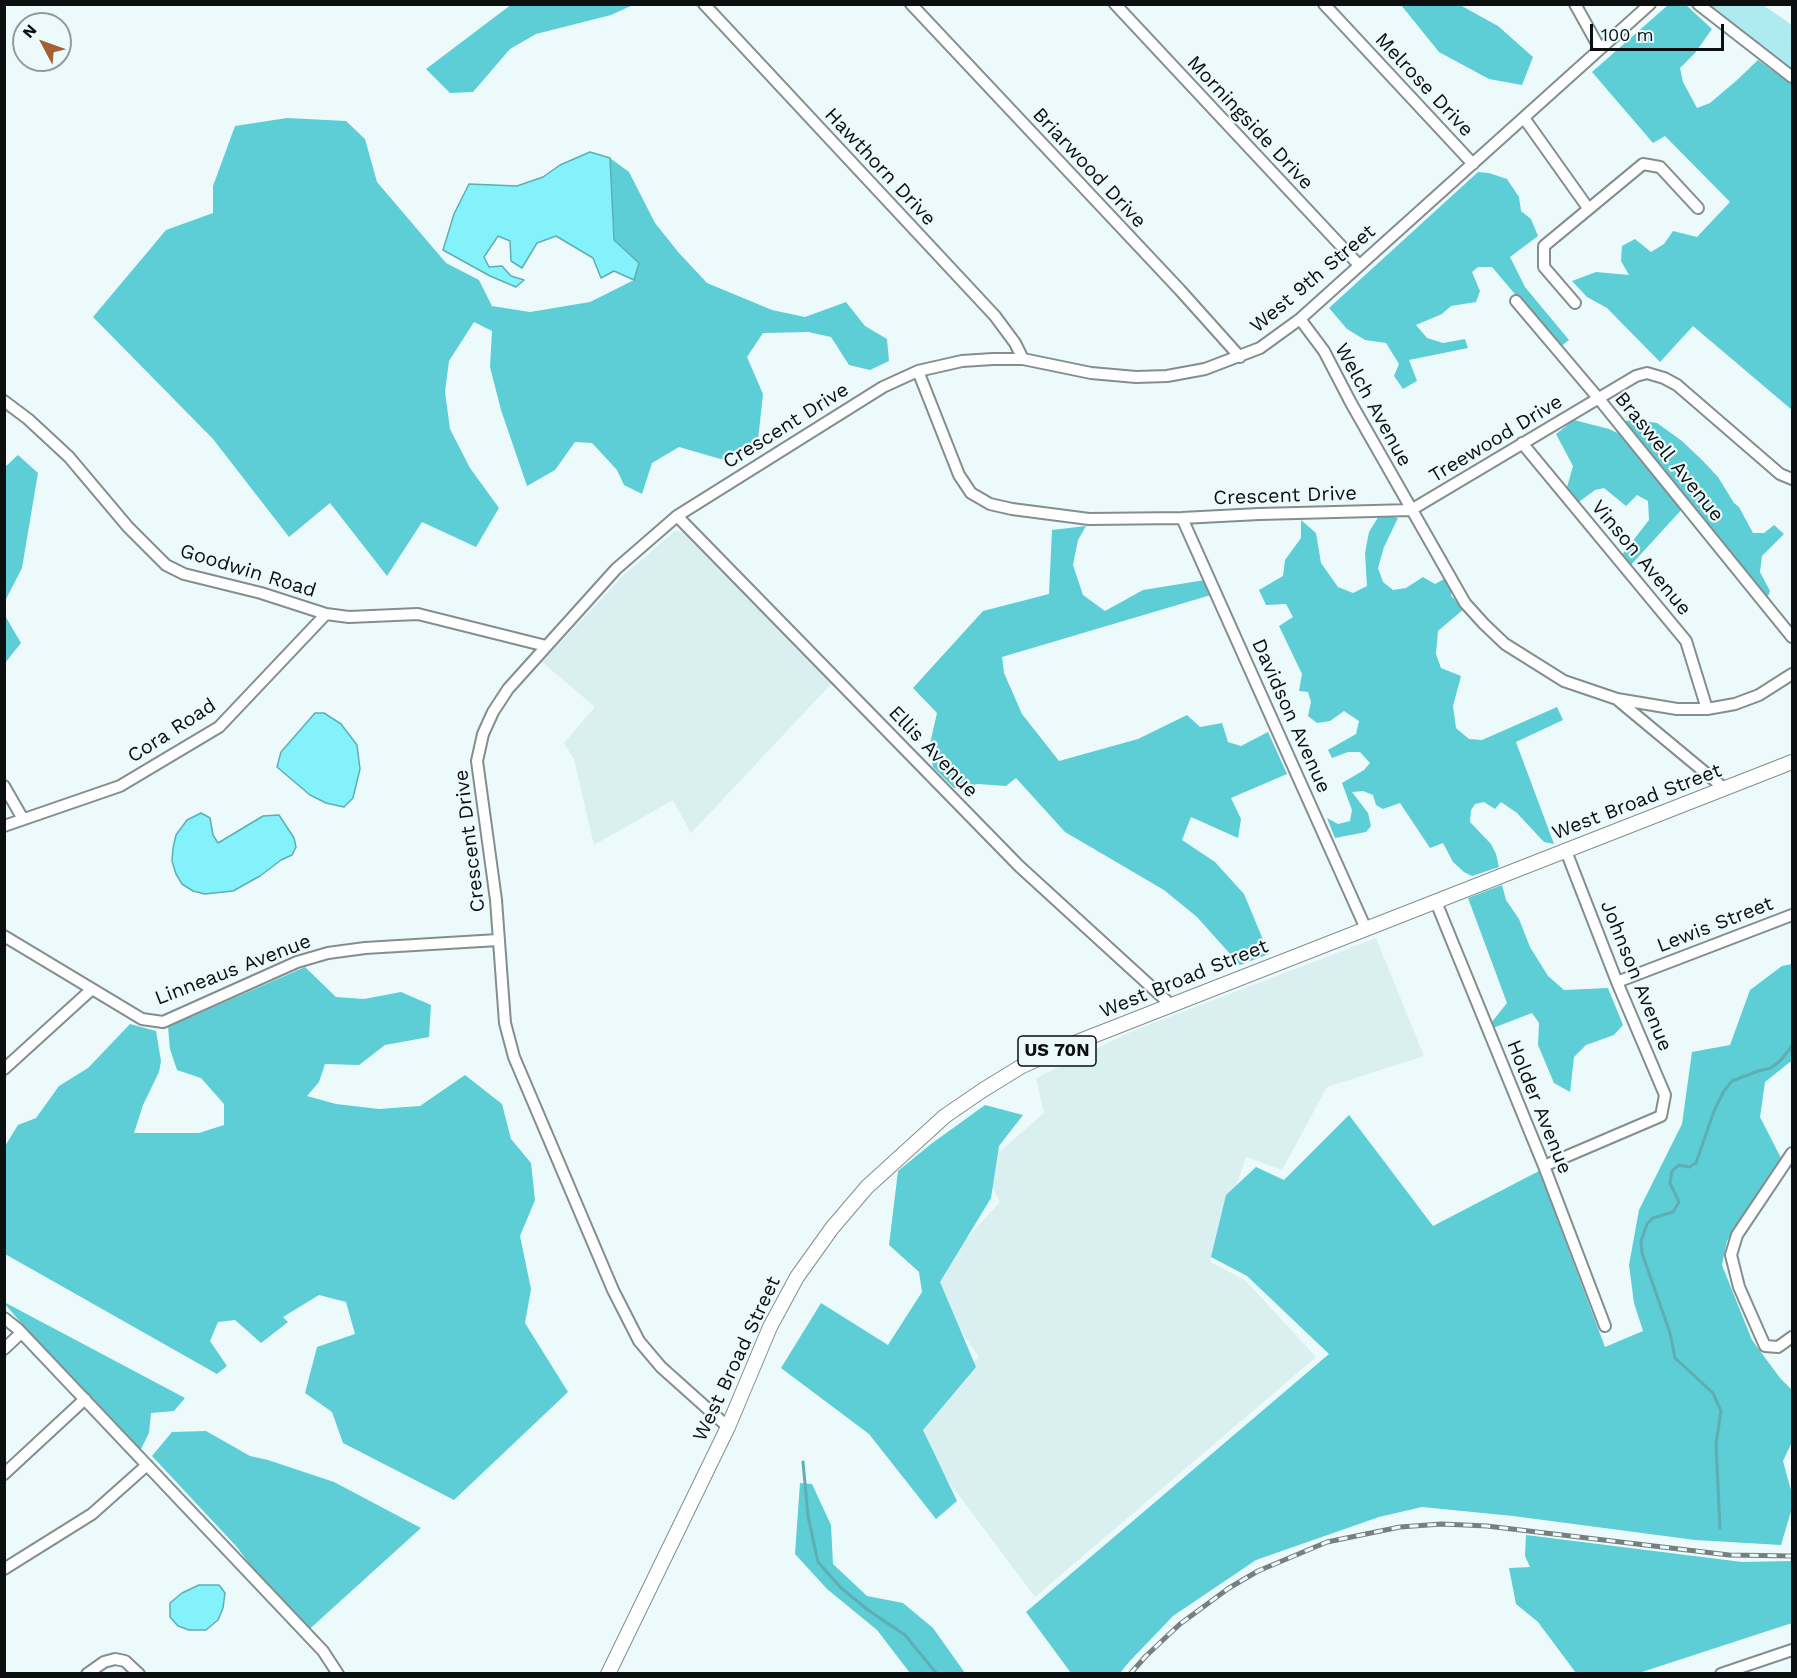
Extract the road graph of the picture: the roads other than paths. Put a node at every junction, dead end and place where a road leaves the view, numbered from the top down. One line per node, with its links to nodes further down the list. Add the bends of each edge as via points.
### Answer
1 (704, 4): 19 (street, Hawthorn Drive, via 995,316)
2 (911, 4): 18 (street, Briarwood Drive)
3 (1115, 4): 14 (street, Morningside Drive)
4 (1324, 4): 11 (street, Melrose Drive)
5 (1575, 4): 8 (street)
6 (1650, 4): 8 (street, West 9th Street)
7 (1698, 4): 9 (street)
8 (1600, 49): 10 (street, West 9th Street)
9 (1792, 77)
10 (1524, 118): 11 (street, West 9th Street); 12 (street)
11 (1473, 164): 14 (street, West 9th Street)
12 (1588, 208): 13 (street, via 1642,164 1660,167); 16 (street, via 1544,246 1544,267)
13 (1698, 208)
14 (1359, 265): 17 (street, West 9th Street)
15 (1516, 301): 21 (street, Braswell Avenue)
16 (1575, 303)
17 (1300, 319): 18 (street, West 9th Street, via 1260,348); 25 (street, Welch Avenue, via 1324,351)
18 (1240, 357): 19 (street, West 9th Street, via 1205,369 1136,377 1091,373)
19 (1023, 359): 20 (street, West 9th Street, via 962,361)
20 (918, 371): 26 (street, Crescent Drive, via 883,387); 27 (street, Crescent Drive, via 959,475 971,493 990,504 1089,519)
21 (1599, 399): 23 (street, Treewood Drive); 24 (street, Treewood Drive, via 1636,376 1647,373 1664,378 1780,474); 29 (street, Braswell Avenue)
22 (4, 401): 28 (street, Goodwin Road, via 69,457 166,565 184,574)
23 (1522, 443): 25 (street, Treewood Drive); 33 (street, Vinson Avenue, via 1686,641)
24 (1792, 479)
25 (1411, 510): 27 (street, Crescent Drive); 32 (street, via 1465,603 1484,624 1514,650 1564,681)
26 (677, 516): 30 (street, Crescent Drive, via 616,569); 47 (street, Ellis Avenue, via 1019,866)
27 (1182, 518): 42 (street, Davidson Avenue)
28 (326, 614): 30 (street, Goodwin Road, via 418,614); 37 (street, Cora Road, via 219,727 120,786)
29 (1792, 637)
30 (546, 646): 44 (street, Crescent Drive, via 493,712 477,761)
31 (1792, 674): 33 (street, via 1759,695)
32 (1617, 699): 33 (street, via 1677,709); 36 (street)
33 (1707, 709)
34 (1792, 762): 36 (main road, West Broad Street / US 70N)
35 (4, 786): 37 (street)
36 (1725, 789): 39 (main road, West Broad Street / US 70N)
37 (23, 819): 38 (street, Cora Road)
38 (4, 826)
39 (1566, 851): 40 (main road, West Broad Street / US 70N); 45 (street, Johnson Avenue)
40 (1436, 902): 42 (main road, West Broad Street / US 70N); 50 (street, Holder Avenue)
41 (1792, 915): 45 (street, Lewis Street)
42 (1366, 929): 47 (main road, West Broad Street / US 70N)
43 (4, 936): 46 (street, Linneaus Avenue)
44 (498, 940): 46 (street, Linneaus Avenue, via 328,953 297,962 163,1022 142,1019); 57 (street, Crescent Drive, via 505,1023 514,1057 613,1290 639,1341 661,1367)
45 (1617, 982): 50 (street, Johnson Avenue, via 1665,1095 1661,1116)
46 (92, 989): 48 (street)
47 (1170, 1004): 57 (main road, West Broad Street / US 70N, via 1022,1066 945,1116 867,1186 797,1277 770,1327)
48 (4, 1069)
49 (1792, 1153): 54 (street, via 1737,1235 1731,1255 1739,1287 1765,1346 1778,1347)
50 (1544, 1166): 52 (street, Holder Avenue)
51 (4, 1318): 53 (street)
52 (1605, 1326)
53 (21, 1333): 55 (street); 56 (street)
54 (1792, 1337)
55 (4, 1349)
56 (85, 1399): 58 (street); 59 (street)
57 (728, 1427): 65 (main road, West Broad Street / US 70N)
58 (147, 1465): 60 (street, via 92,1514); 64 (street, via 323,1652)
59 (4, 1474)
60 (4, 1569)
61 (1792, 1650): 66 (street)
62 (87, 1674): 63 (street, via 115,1659 125,1661)
63 (139, 1674)
64 (338, 1674)
65 (608, 1674)
66 (1721, 1674)

